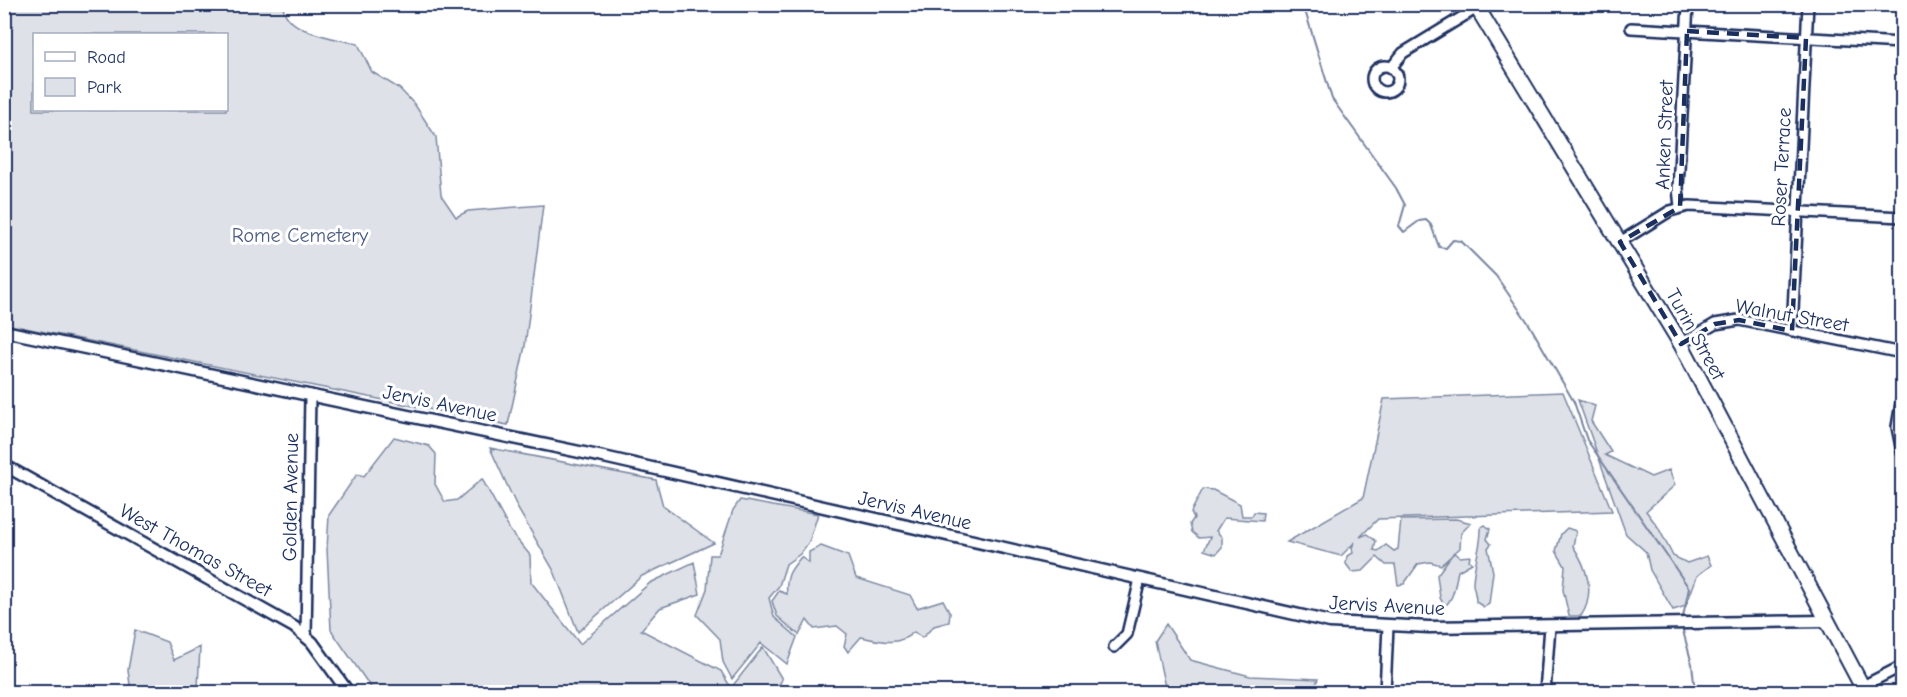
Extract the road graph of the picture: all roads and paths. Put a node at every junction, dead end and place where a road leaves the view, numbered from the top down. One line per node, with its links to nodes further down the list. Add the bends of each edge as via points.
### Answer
1 (1688, 4): 5 (street)
2 (1808, 4): 6 (street, Roser Terrace)
3 (1476, 6): 8 (street, via 1403,53); 12 (main road, Turin Street)
4 (1631, 28): 5 (street)
5 (1687, 31): 6 (street); 9 (street, Anken Street)
6 (1806, 38): 7 (street); 10 (street, Roser Terrace)
7 (1902, 43)
8 (1390, 68)
9 (1680, 207): 10 (street); 12 (street)
10 (1797, 211): 11 (street); 14 (street, Roser Terrace)
11 (1902, 217)
12 (1620, 242): 15 (main road, Turin Street)
13 (4, 331): 17 (street, Jervis Avenue)
14 (1792, 331): 15 (street, Walnut Street, via 1726,320); 16 (street, Walnut Street)
15 (1681, 344): 22 (main road, Turin Street)
16 (1902, 353)
17 (310, 395): 21 (street, Jervis Avenue); 25 (street, Golden Avenue)
18 (1902, 397): 19 (street, via 1897,427)
19 (1902, 452)
20 (4, 465): 25 (street, West Thomas Street, via 261,607)
21 (1140, 579): 23 (street, Jervis Avenue, via 1330,622); 26 (street, via 1127,634)
22 (1827, 621): 24 (street, Jervis Avenue); 28 (main road, Turin Street)
23 (1389, 626): 24 (street, Jervis Avenue); 30 (street)
24 (1550, 626): 31 (street)
25 (306, 637): 29 (street, West Thomas Street)
26 (1114, 647)
27 (1902, 666): 28 (street)
28 (1863, 690)
29 (348, 693)
30 (1385, 693)
31 (1545, 693)

